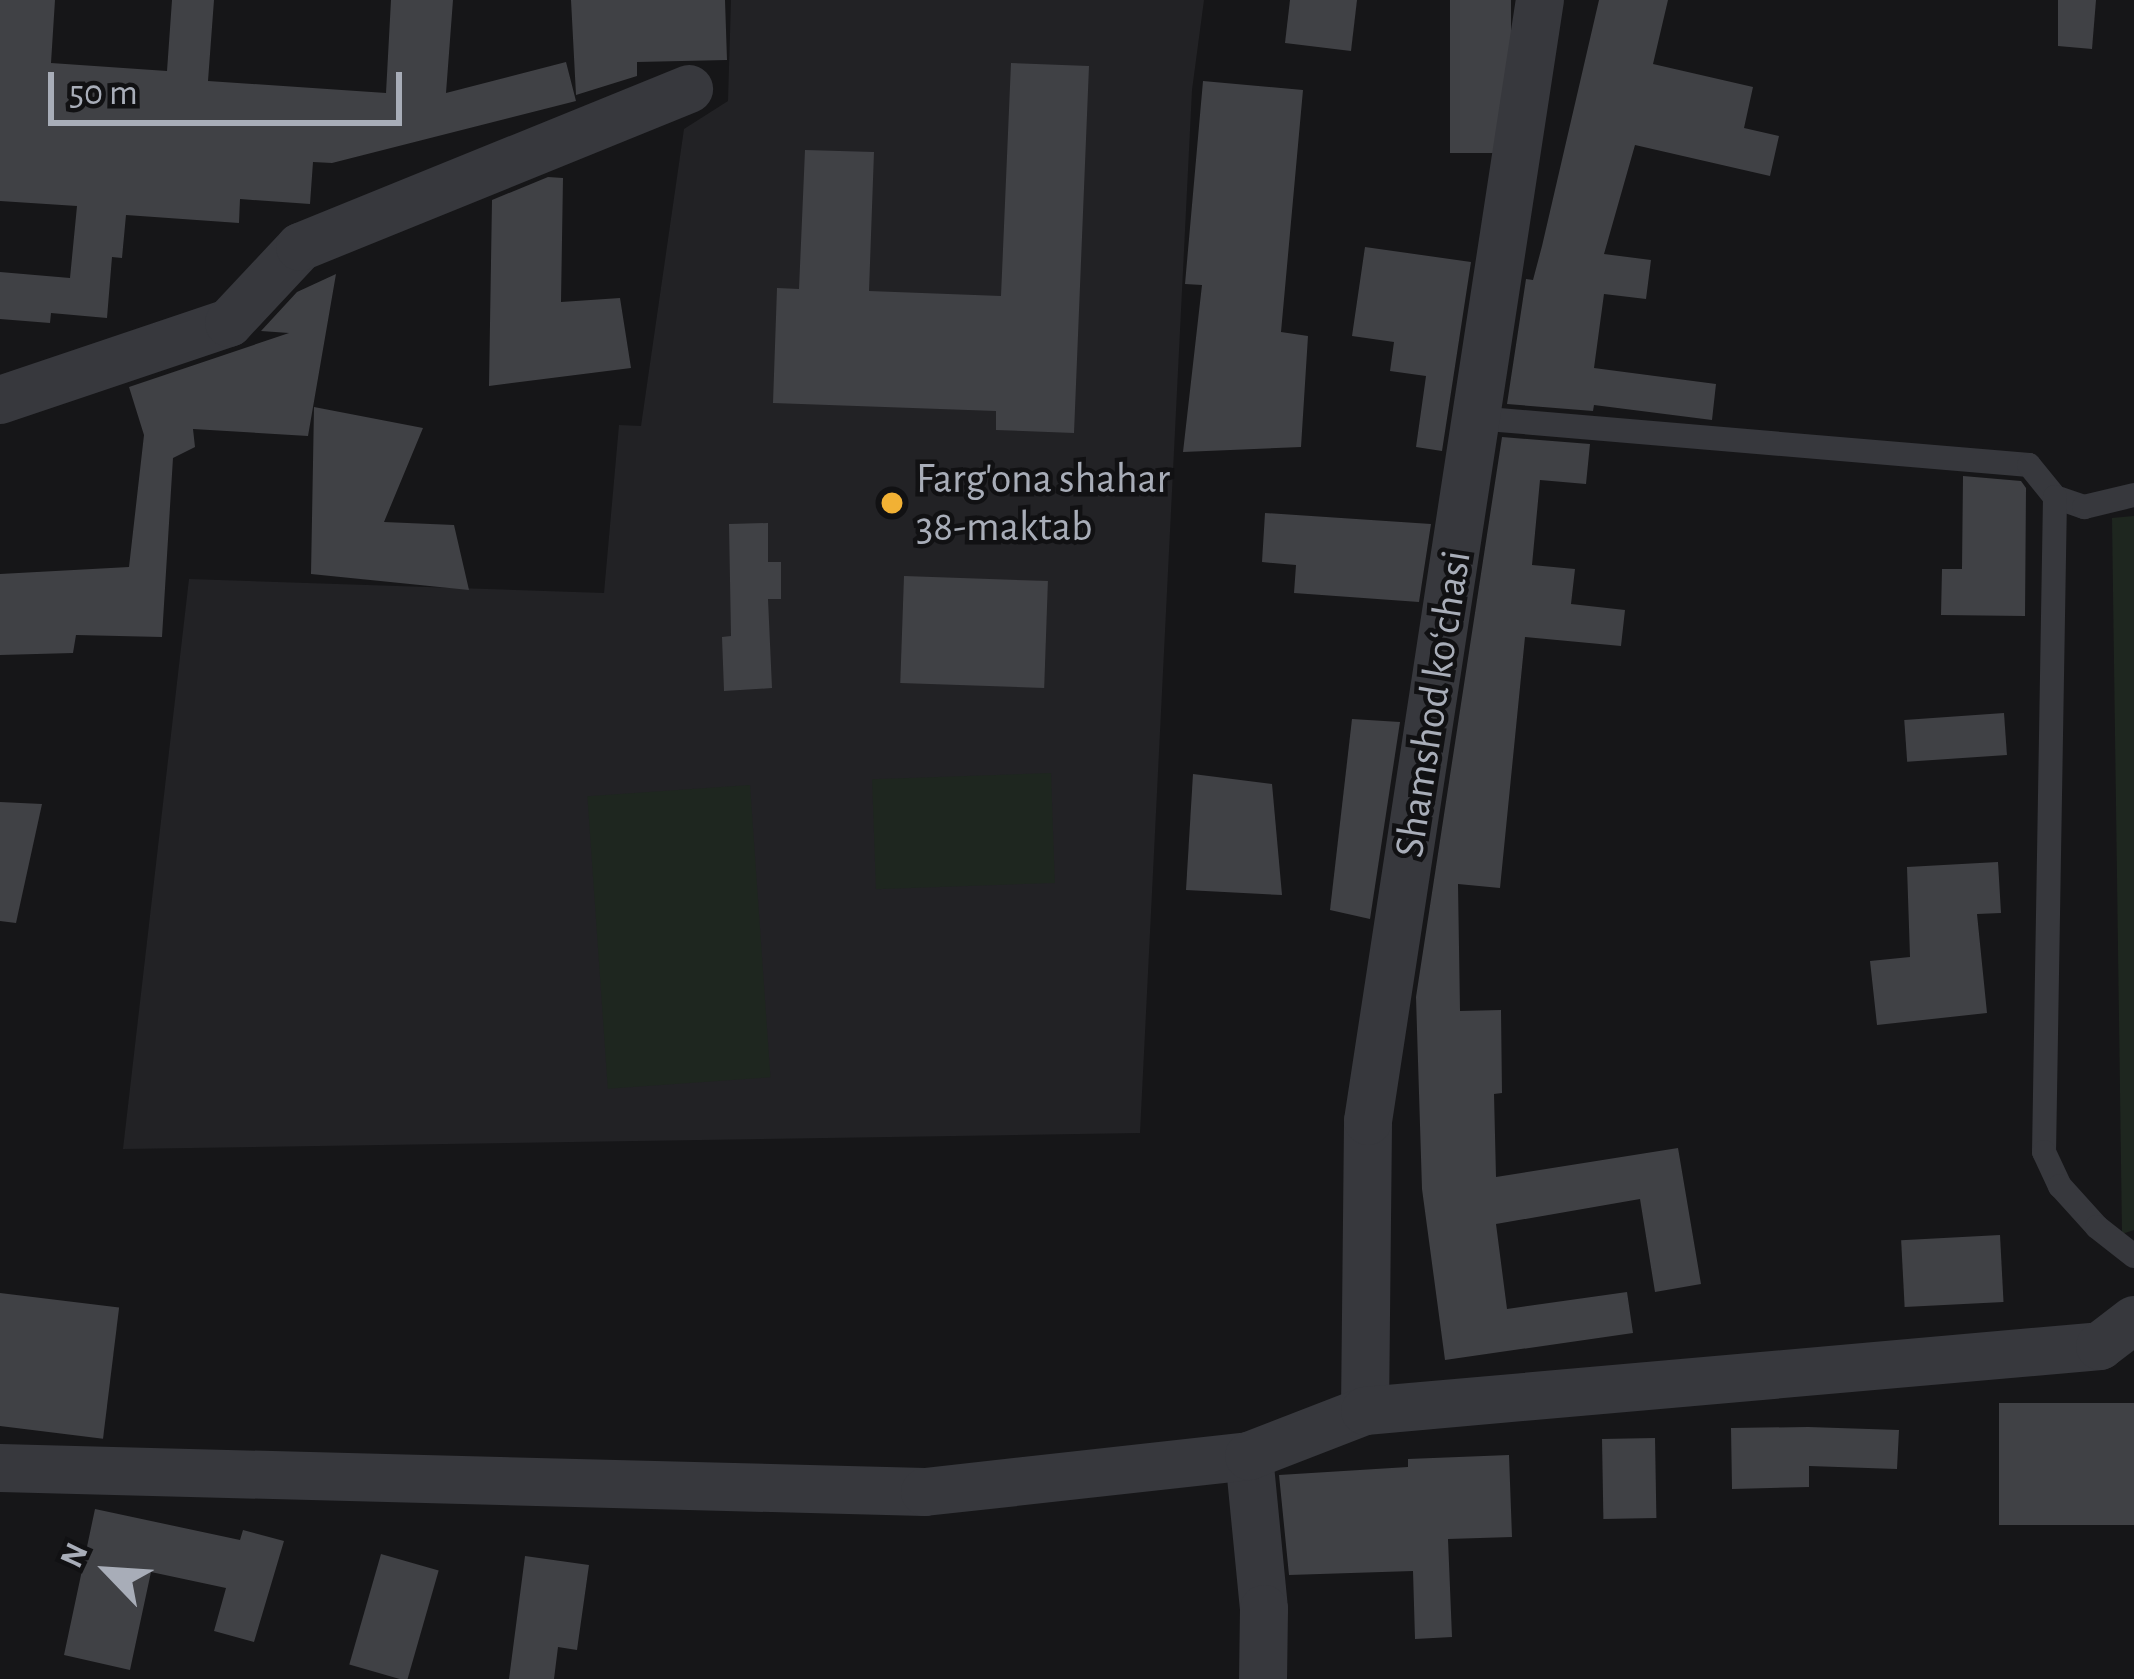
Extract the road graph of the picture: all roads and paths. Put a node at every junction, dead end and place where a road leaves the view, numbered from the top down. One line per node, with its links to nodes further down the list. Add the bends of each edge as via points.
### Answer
1 (1540, 0): 4 (street, Shamshod koʻchasi)
2 (689, 89): 3 (street, via 300,248 229,323)
3 (0, 400)
4 (1475, 418): 6 (lane, via 2029,465); 9 (street, Shamshod koʻchasi, via 1368,1121)
5 (2134, 495): 6 (lane, via 2084,507)
6 (2055, 497): 7 (lane, via 2044,1152 2060,1186)
7 (2134, 1256)
8 (2134, 1319): 9 (street, via 2100,1346)
9 (1365, 1411): 10 (street)
10 (1249, 1456): 11 (street, via 925,1492); 12 (street)
11 (0, 1468)
12 (1263, 1679)

